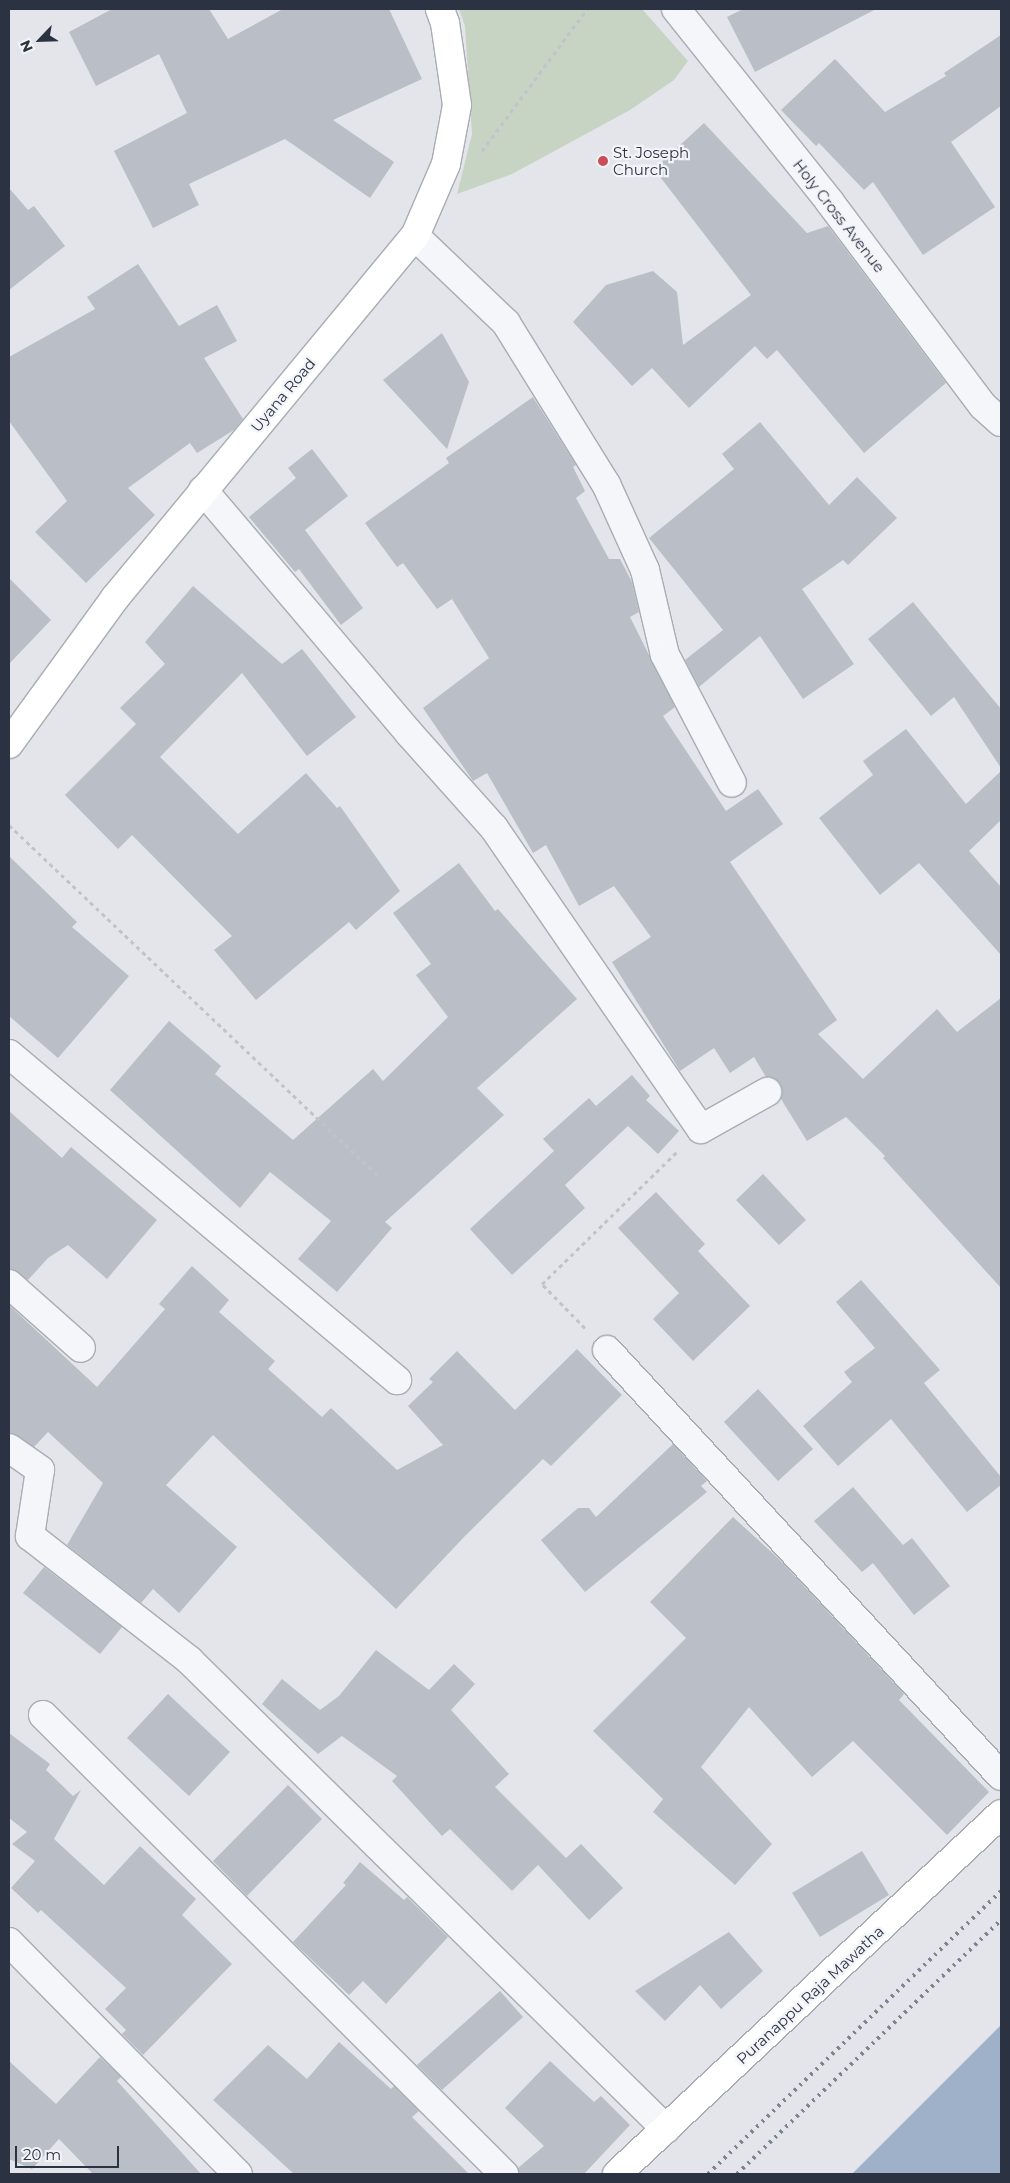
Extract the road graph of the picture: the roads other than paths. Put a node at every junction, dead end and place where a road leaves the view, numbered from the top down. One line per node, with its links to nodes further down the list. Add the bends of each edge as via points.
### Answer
1 (440, 9): 3 (street, Uyana Road, via 457,105 446,164)
2 (676, 9): 4 (street, Holy Cross Avenue, via 829,201 983,406)
3 (415, 236): 5 (street, Uyana Road); 7 (street, via 506,323 606,484 645,570 665,655)
4 (1001, 422)
5 (203, 490): 6 (street, Uyana Road); 9 (street, via 494,828 701,1128)
6 (12, 733)
7 (732, 783)
8 (9, 1054): 13 (street)
9 (767, 1092)
10 (9, 1284): 11 (street)
11 (81, 1348)
12 (607, 1350): 16 (street)
13 (397, 1380)
14 (9, 1448): 19 (street, via 40,1470 30,1536 189,1660)
15 (43, 1716): 21 (street)
16 (1001, 1776)
17 (1001, 1814): 19 (street, Puranappu Raja Mawatha)
18 (9, 1942): 20 (street)
19 (666, 2129): 22 (street, Puranappu Raja Mawatha)
20 (238, 2174)
21 (504, 2174)
22 (617, 2174)

